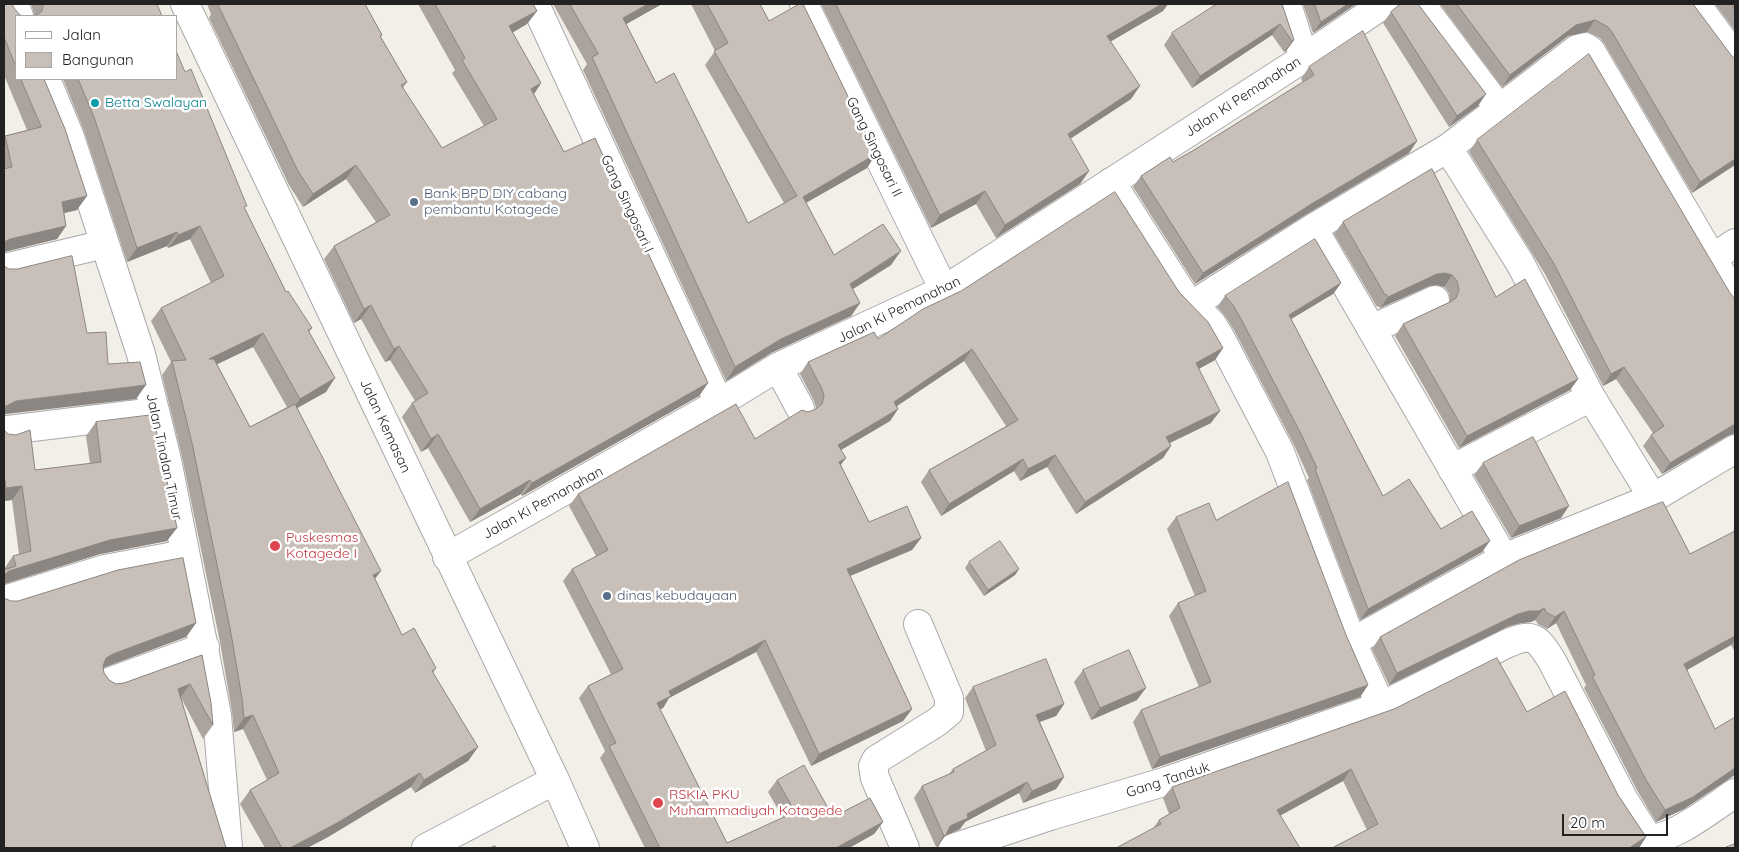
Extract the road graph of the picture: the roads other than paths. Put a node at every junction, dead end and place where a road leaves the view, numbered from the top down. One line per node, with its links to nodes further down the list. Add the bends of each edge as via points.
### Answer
1 (185, 4): 34 (street, Jalan Kemasan)
2 (535, 4): 26 (street, Gang Singosari I)
3 (804, 4): 19 (street, Gang Singosari II)
4 (1287, 4): 9 (street)
5 (1384, 4): 9 (street, Jalan Ki Pemanahan)
6 (1421, 4): 11 (street)
7 (1696, 4): 8 (street)
8 (1730, 40)
9 (1304, 58): 13 (street, Jalan Ki Pemanahan)
10 (46, 80): 16 (street, Jalan Tinalan Timur, via 70,137)
11 (1499, 108): 12 (street); 17 (street, via 1585,46 1591,51)
12 (1448, 148): 14 (street); 25 (street, via 1520,263)
13 (1111, 182): 19 (street, Jalan Ki Pemanahan); 22 (street)
14 (1313, 228): 22 (street); 23 (street)
15 (1735, 243): 17 (street)
16 (105, 244): 18 (street); 28 (street, Jalan Tinalan Timur, via 141,354)
17 (1712, 259): 20 (street)
18 (4, 268)
19 (944, 290): 24 (street, Jalan Ki Pemanahan)
20 (1735, 297)
21 (1435, 300): 23 (street)
22 (1192, 305): 38 (street, via 1212,324 1220,337 1280,452)
23 (1372, 330): 31 (street)
24 (778, 367): 26 (street, Jalan Ki Pemanahan); 27 (street)
25 (1591, 397): 31 (street); 32 (street)
26 (719, 403): 34 (street, Jalan Ki Pemanahan)
27 (800, 408)
28 (155, 412): 29 (street); 33 (street, Jalan Tinalan Timur)
29 (4, 432)
30 (1735, 449): 32 (street)
31 (1452, 469): 35 (street)
32 (1653, 498): 35 (street)
33 (185, 554): 36 (street, via 105,569); 39 (street, Jalan Tinalan Timur)
34 (447, 556): 42 (street, Jalan Kemasan)
35 (1504, 558): 38 (street)
36 (4, 600)
37 (918, 624): 47 (street, via 949,698 948,712 876,760 873,766)
38 (1352, 642): 41 (street)
39 (205, 648): 40 (street); 44 (street, Jalan Tinalan Timur, via 217,715)
40 (109, 682)
41 (1381, 706): 43 (street, Gang Tanduk, via 1528,636 1543,646 1552,661 1624,800 1648,838 1661,838 1680,830); 48 (street, Gang Tanduk, via 1167,781)
42 (555, 780): 45 (street); 46 (street, Jalan Kemasan)
43 (1735, 793)
44 (228, 848)
45 (426, 848)
46 (585, 848)
47 (905, 848)
48 (953, 848)

